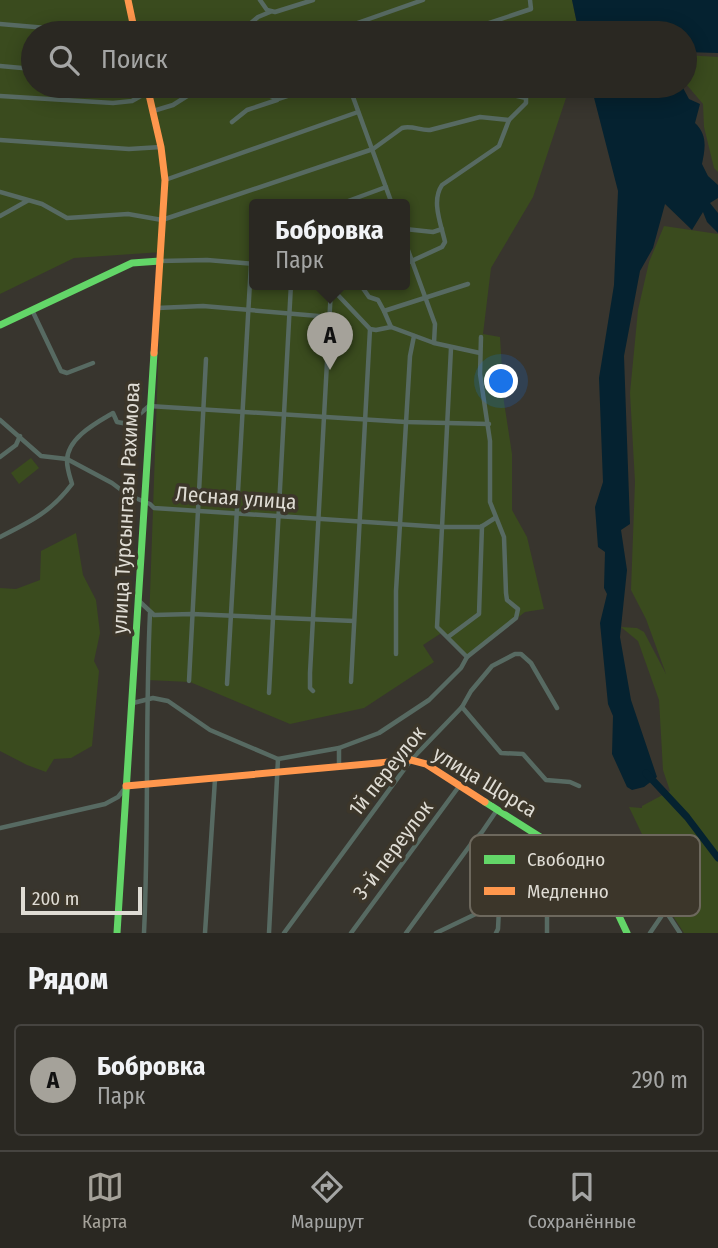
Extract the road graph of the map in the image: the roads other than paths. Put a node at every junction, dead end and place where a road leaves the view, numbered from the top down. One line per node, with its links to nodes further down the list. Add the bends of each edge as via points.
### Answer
1 (128, 0): 7 (street)
2 (260, 0): 6 (street)
3 (313, 0): 6 (street)
4 (423, 0): 9 (street)
5 (530, 0): 10 (street, via 531,9)
6 (270, 12): 8 (street)
7 (132, 21)
8 (253, 21)
9 (363, 21)
10 (495, 21)
11 (0, 24): 12 (street)
12 (21, 26)
13 (0, 66): 14 (street)
14 (21, 68)
15 (0, 96): 16 (street)
16 (21, 97)
17 (32, 98): 18 (street, via 113,103)
18 (136, 98)
19 (150, 98): 25 (street, улица Турсынгазы Рахимова)
20 (184, 98): 25 (street)
21 (281, 98): 24 (street)
22 (353, 98): 26 (street)
23 (526, 98): 27 (street)
24 (278, 99): 28 (street, via 247,110)
25 (153, 111): 30 (street, улица Турсынгазы Рахимова)
26 (358, 111): 31 (street); 32 (street)
27 (509, 120): 31 (street, via 480,117 424,131 408,126); 40 (street, via 499,146 437,192)
28 (232, 122)
29 (0, 140): 30 (street)
30 (161, 147): 32 (street, улица Турсынгазы Рахимова)
31 (373, 149): 33 (street); 39 (street)
32 (165, 180): 39 (street, улица Турсынгазы Рахимова)
33 (386, 187): 35 (street); 36 (street)
34 (0, 192): 37 (street)
35 (354, 199)
36 (390, 199)
37 (27, 201): 38 (street); 39 (street, via 67,218 128,214)
38 (0, 216)
39 (162, 220): 43 (street, улица Турсынгазы Рахимова)
40 (442, 229): 41 (street); 44 (street, via 442,247)
41 (410, 230)
42 (410, 256): 44 (street)
43 (160, 261): 45 (street); 53 (street, via 132,263); 54 (street, улица Турсынгазы Рахимова)
44 (412, 261): 52 (street)
45 (249, 264)
46 (468, 284): 52 (street)
47 (251, 290): 56 (street)
48 (291, 290): 57 (street)
49 (331, 290): 58 (street)
50 (332, 290): 61 (street)
51 (364, 290): 55 (street)
52 (426, 299): 55 (street); 64 (street, via 435,324)
53 (32, 309): 59 (street); 68 (street, via 61,371)
54 (156, 309): 56 (street, via 202,306); 69 (street, улица Турсынгазы Рахимова)
55 (384, 311): 60 (street)
56 (248, 312): 57 (street); 71 (street)
57 (289, 315): 58 (street); 72 (street)
58 (330, 317): 73 (street)
59 (0, 325)
60 (391, 327): 61 (street); 62 (street)
61 (370, 328): 74 (street)
62 (414, 336): 64 (street); 76 (street)
63 (481, 337): 66 (street)
64 (434, 343): 65 (street)
65 (452, 348): 66 (street); 77 (street)
66 (480, 353): 78 (street)
67 (206, 359): 70 (street)
68 (93, 363)
69 (149, 406): 70 (street); 81 (street, via 128,424 117,422 113,412 85,431); 82 (street, улица Турсынгазы Рахимова)
70 (203, 409): 71 (street); 83 (street)
71 (243, 411): 72 (street); 84 (street)
72 (284, 414): 73 (street); 85 (street)
73 (324, 416): 74 (street); 87 (street)
74 (365, 419): 76 (street); 88 (street)
75 (0, 420): 79 (street, Лесная улица)
76 (406, 422): 77 (street); 89 (street)
77 (448, 423): 78 (street); 91 (street)
78 (489, 424): 86 (street, via 490,502)
79 (20, 436): 80 (street); 81 (street, Лесная улица, via 41,456)
80 (0, 457)
81 (67, 458): 82 (street, Лесная улица); 92 (street, via 72,484 59,502)
82 (143, 501): 83 (street, Лесная улица, via 153,508); 93 (street, улица Турсынгазы Рахимова)
83 (196, 512): 84 (street, Лесная улица); 95 (street)
84 (237, 514): 85 (street, Лесная улица); 96 (street)
85 (278, 517): 87 (street, Лесная улица); 97 (street)
86 (495, 518): 90 (street); 102 (street, via 504,537 507,600 518,609 516,618)
87 (319, 519): 88 (street, Лесная улица); 98 (street)
88 (359, 522): 89 (street, Лесная улица); 99 (street)
89 (400, 524): 91 (street, Лесная улица); 101 (street)
90 (482, 526): 91 (street, Лесная улица); 100 (street, via 479,614)
91 (442, 527): 100 (street, via 437,627)
92 (0, 537)
93 (139, 601): 94 (street); 109 (street, улица Турсынгазы Рахимова)
94 (150, 613): 95 (street); 108 (street)
95 (192, 614): 96 (street); 103 (street)
96 (231, 616): 97 (street); 105 (street)
97 (273, 618): 98 (street); 107 (street)
98 (313, 619): 99 (street); 106 (street)
99 (354, 621): 104 (street)
100 (448, 637): 102 (street)
101 (397, 654)
102 (467, 657): 112 (street, via 429,701 379,733)
103 (189, 681)
104 (351, 682)
105 (227, 684)
106 (313, 691)
107 (269, 693)
108 (146, 698): 109 (street); 113 (street, via 168,701 210,730); 120 (street)
109 (132, 703): 119 (street, улица Турсынгазы Рахимова)
110 (463, 707): 111 (street, 1й переулок, via 492,666 515,653 529,660); 114 (street, 1й переулок); 121 (street, via 501,753 523,754 546,780)
111 (557, 708)
112 (339, 748): 113 (street); 115 (street)
113 (278, 759): 116 (street)
114 (411, 760): 115 (street, улица Щорса); 118 (street, улица Щорса); 135 (street, 1й переулок)
115 (339, 767): 116 (street, улица Щорса)
116 (277, 773): 117 (street, улица Щорса); 134 (street)
117 (215, 779): 120 (street, улица Щорса); 133 (street)
118 (460, 785): 122 (street, улица Щорса); 136 (street, 3-й переулок)
119 (127, 786): 120 (street, улица Щорса); 123 (street, via 104,804); 131 (street, улица Турсынгазы Рахимова)
120 (146, 786): 132 (street, via 149,839)
121 (579, 786)
122 (497, 810): 124 (street); 125 (street, улица Щорса)
123 (0, 828)
124 (479, 835)
125 (537, 835)
126 (470, 845): 137 (street)
127 (472, 916): 138 (street)
128 (620, 916): 139 (street, улица Щорса)
129 (661, 916): 140 (street)
130 (669, 916): 141 (street)
131 (117, 933)
132 (144, 933)
133 (205, 933)
134 (269, 933)
135 (284, 933)
136 (351, 933)
137 (406, 933)
138 (436, 933)
139 (627, 933)
140 (650, 933)
141 (680, 933)

